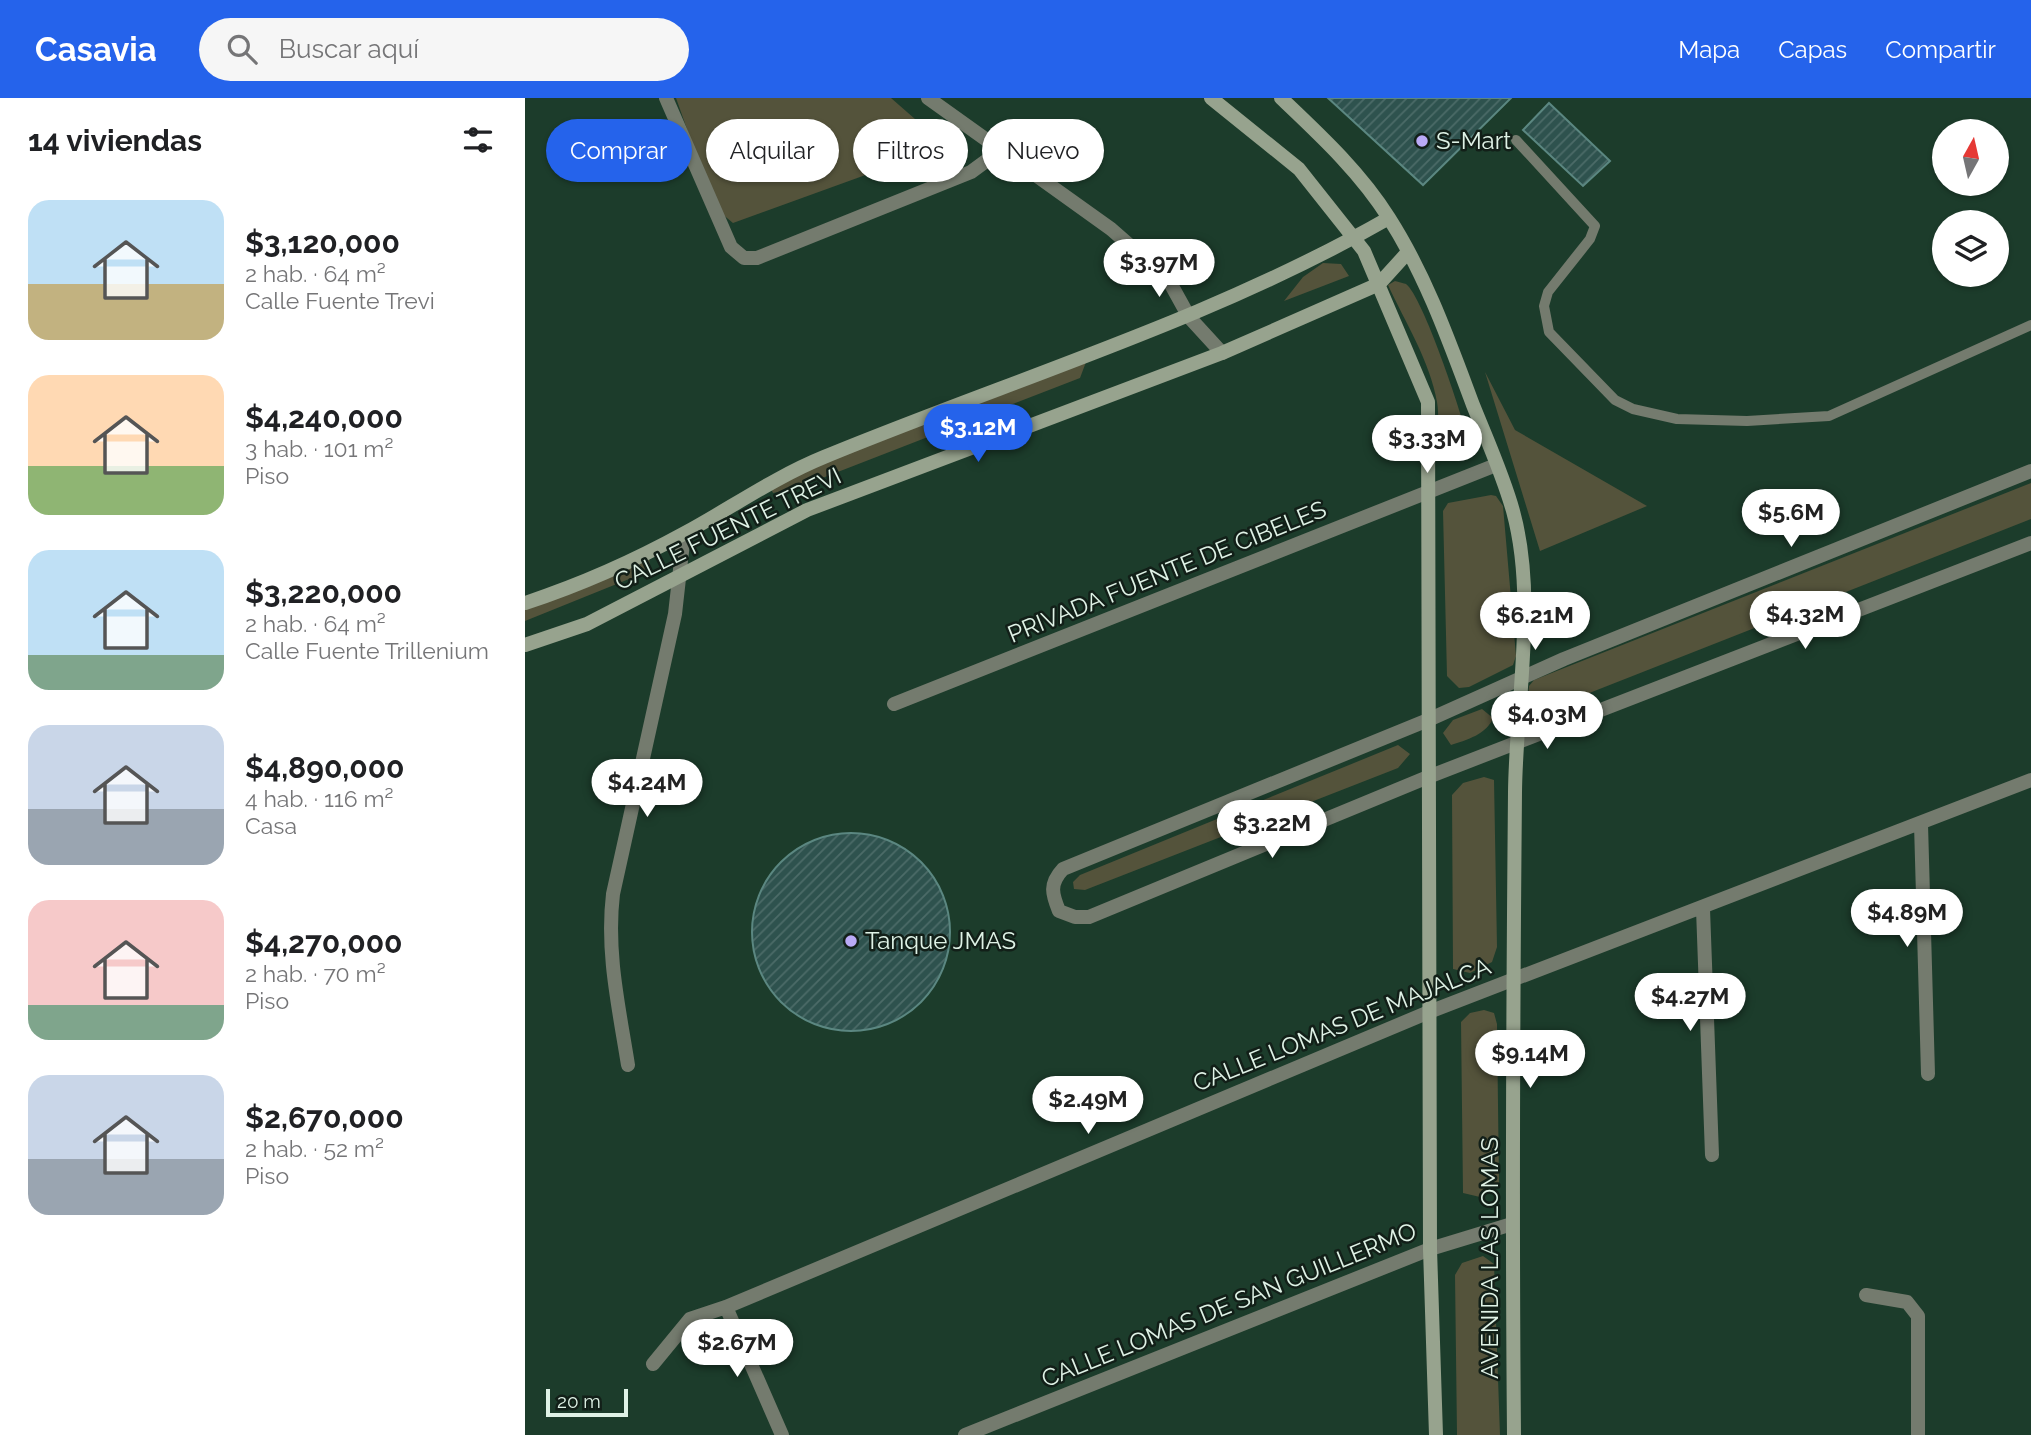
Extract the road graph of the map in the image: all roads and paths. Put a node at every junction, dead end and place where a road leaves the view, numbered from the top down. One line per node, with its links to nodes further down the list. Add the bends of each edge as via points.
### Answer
1 (666, 98): 7 (street, via 731,247 744,258 757,258)
2 (928, 98): 5 (street)
3 (1211, 98): 10 (main road, via 1299,169)
4 (1281, 98): 9 (main road, AVENIDA LAS LOMAS, via 1333,148)
5 (982, 136)
6 (1516, 140): 14 (lane, via 1595,226 1548,292 1544,306 1549,332 1615,401 1633,409 1715,422 1829,416)
7 (982, 164)
8 (1046, 182): 13 (street, via 1111,229 1168,279)
9 (1389, 218): 10 (main road, CALLE FUENTE TREVI); 11 (main road, AVENIDA LAS LOMAS)
10 (1353, 238): 12 (main road); 13 (main road, CALLE FUENTE TREVI)
11 (1408, 252): 12 (main road, CALLE FUENTE TREVI); 16 (main road, AVENIDA LAS LOMAS, via 1437,311)
12 (1379, 284): 15 (main road, CALLE FUENTE TREVI); 18 (main road, via 1428,402)
13 (1189, 317): 15 (street); 19 (main road, CALLE FUENTE TREVI, via 821,458)
14 (2031, 325)
15 (1222, 353): 21 (main road, CALLE FUENTE TREVI, via 807,510)
16 (1496, 465): 18 (street, PRIVADA FUENTE DE CIBELES); 24 (main road, AVENIDA LAS LOMAS, via 1513,512 1520,554 1524,619)
17 (2031, 471): 24 (street)
18 (1428, 493): 25 (street, PRIVADA FUENTE DE CIBELES); 26 (main road)
19 (684, 534): 21 (street); 22 (main road, CALLE FUENTE TREVI, via 572,588)
20 (2031, 543): 27 (street)
21 (679, 576): 23 (main road, CALLE FUENTE TREVI, via 587,624); 34 (street, via 675,614 613,894 610,952)
22 (525, 603)
23 (525, 645)
24 (1520, 678): 26 (street); 27 (main road, AVENIDA LAS LOMAS)
25 (894, 704)
26 (1428, 720): 28 (main road); 28 (street, via 1063,869 1052,884 1052,894 1059,911 1089,917)
27 (1516, 744): 28 (street); 32 (main road, AVENIDA LAS LOMAS)
28 (1428, 777): 33 (main road)
29 (2031, 780): 30 (street, CALLE LOMAS DE MAJALCA)
30 (1921, 824): 31 (street, CALLE LOMAS DE MAJALCA); 35 (street)
31 (1703, 909): 32 (street, CALLE LOMAS DE MAJALCA); 36 (street)
32 (1513, 979): 33 (street, CALLE LOMAS DE MAJALCA); 37 (main road, AVENIDA LAS LOMAS)
33 (1429, 1012): 38 (main road); 40 (street, CALLE LOMAS DE MAJALCA)
34 (628, 1065)
35 (1928, 1074)
36 (1712, 1155)
37 (1511, 1224): 38 (street, CALLE LOMAS DE SAN GUILLERMO); 45 (main road, AVENIDA LAS LOMAS)
38 (1430, 1249): 43 (street, CALLE LOMAS DE SAN GUILLERMO); 44 (main road)
39 (1867, 1295): 46 (street, via 1900,1300 1918,1315)
40 (726, 1307): 41 (street, CALLE LOMAS DE MAJALCA, via 690,1319); 42 (street)
41 (653, 1364)
42 (782, 1435)
43 (965, 1435)
44 (1436, 1435)
45 (1514, 1435)
46 (1918, 1435)

